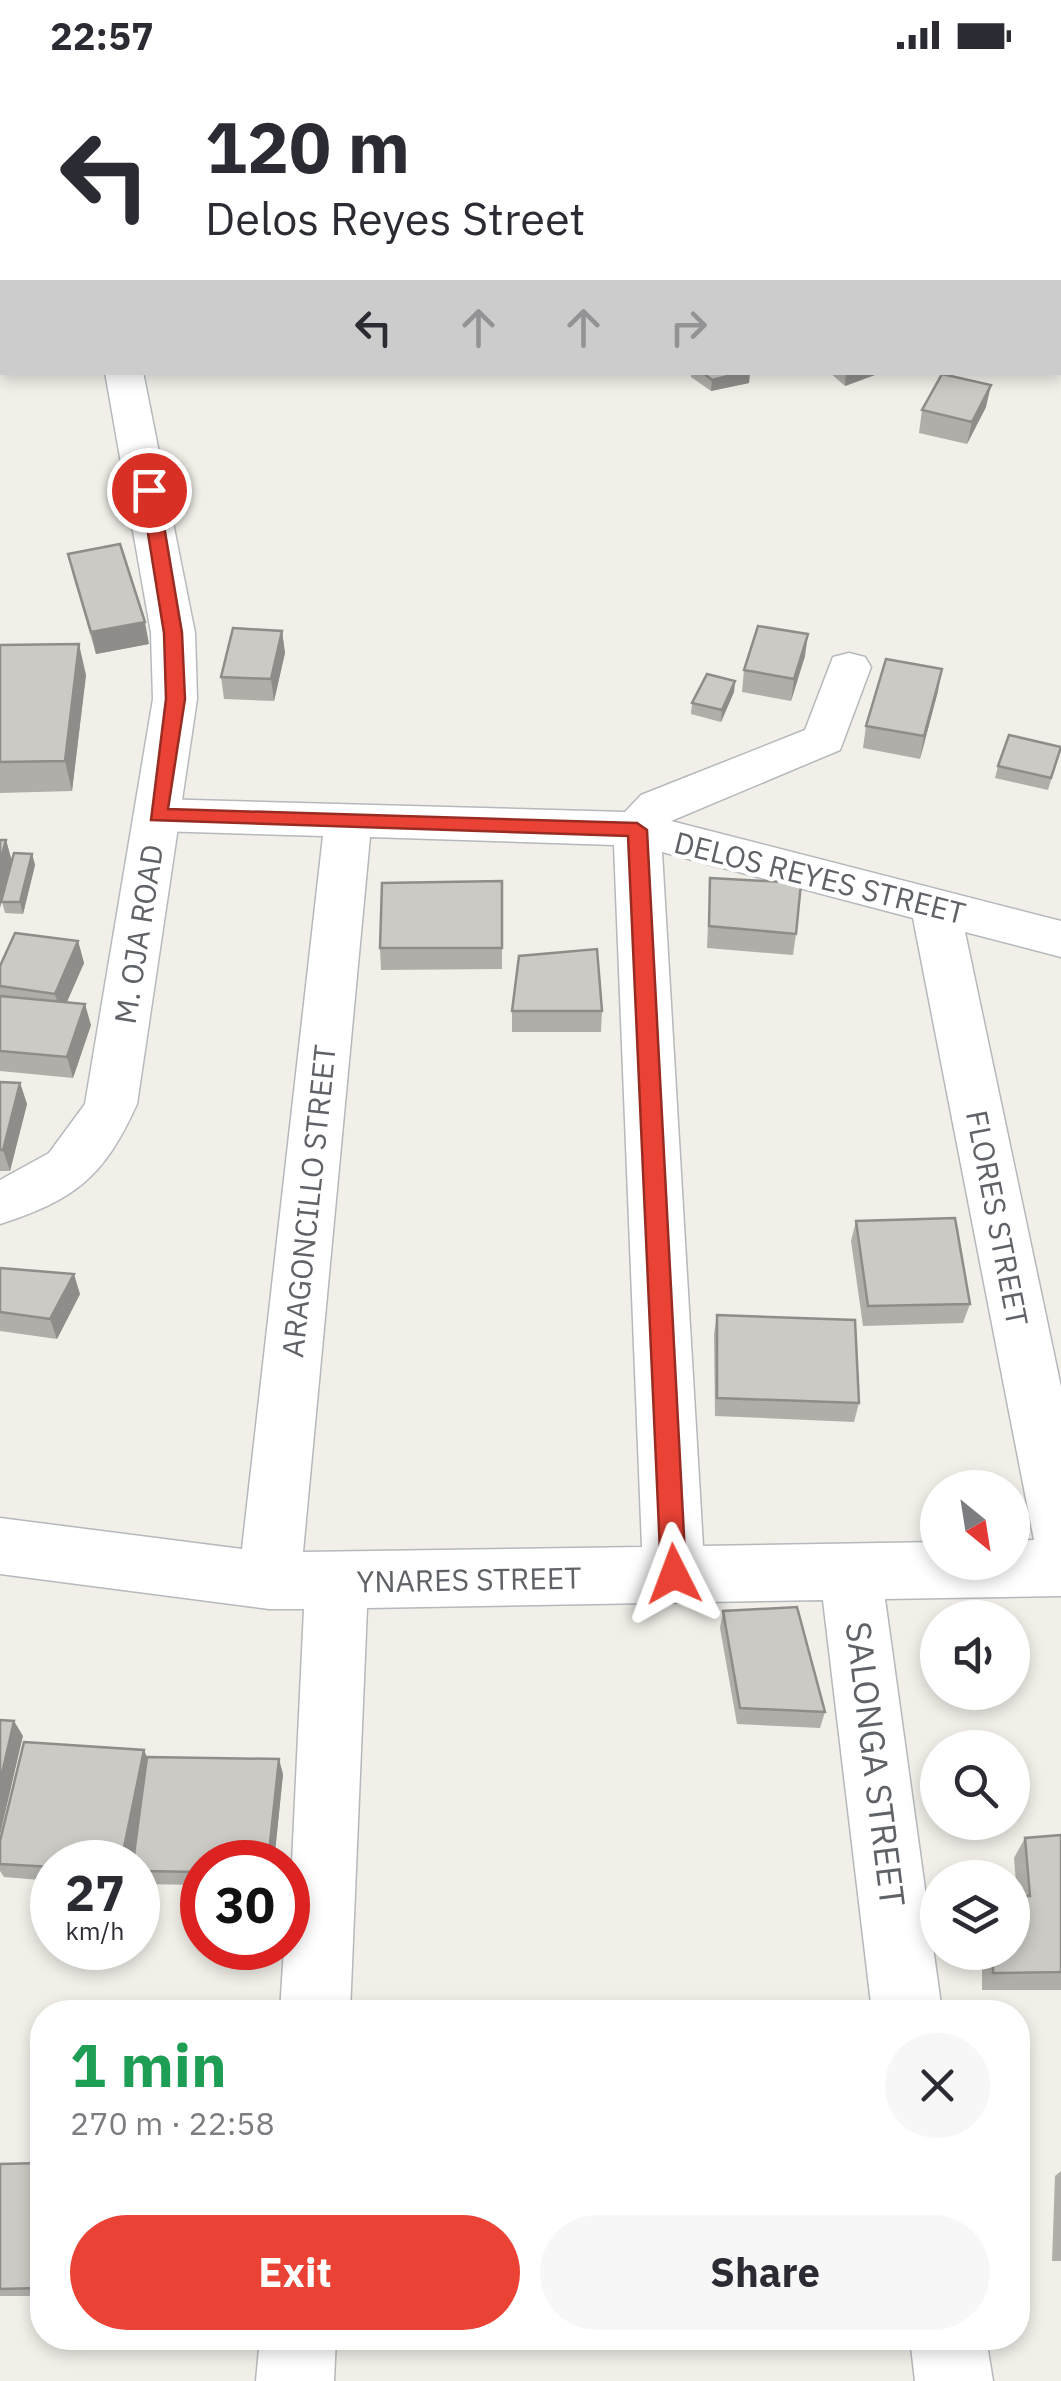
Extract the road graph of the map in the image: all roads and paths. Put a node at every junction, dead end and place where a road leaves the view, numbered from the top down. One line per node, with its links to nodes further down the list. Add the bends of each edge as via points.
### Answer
1 (125, 375): 3 (street, M. OJA ROAD, via 173,633 172,736)
2 (849, 667): 5 (street, via 824,740 658,806)
3 (158, 815): 4 (street, DELOS REYES STREET); 8 (street, M. OJA ROAD, via 111,1104 100,1131 62,1178)
4 (348, 820): 5 (street, DELOS REYES STREET); 14 (street, ARAGONCILLO STREET)
5 (637, 830): 6 (street, DELOS REYES STREET); 12 (street)
6 (935, 904): 7 (street, DELOS REYES STREET); 9 (street, FLORES STREET)
7 (1061, 938)
8 (0, 1202)
9 (1061, 1532)
10 (0, 1546): 14 (street, YNARES STREET)
11 (1061, 1568): 13 (street, YNARES STREET)
12 (674, 1574): 13 (street, YNARES STREET); 15 (street, YNARES STREET)
13 (852, 1574): 17 (street, SALONGA STREET)
14 (269, 1580): 15 (street, YNARES STREET)
15 (338, 1581): 16 (street)
16 (316, 2000)
17 (905, 2000)
18 (297, 2350): 20 (street)
19 (950, 2350): 21 (street)
20 (296, 2381)
21 (954, 2381)

